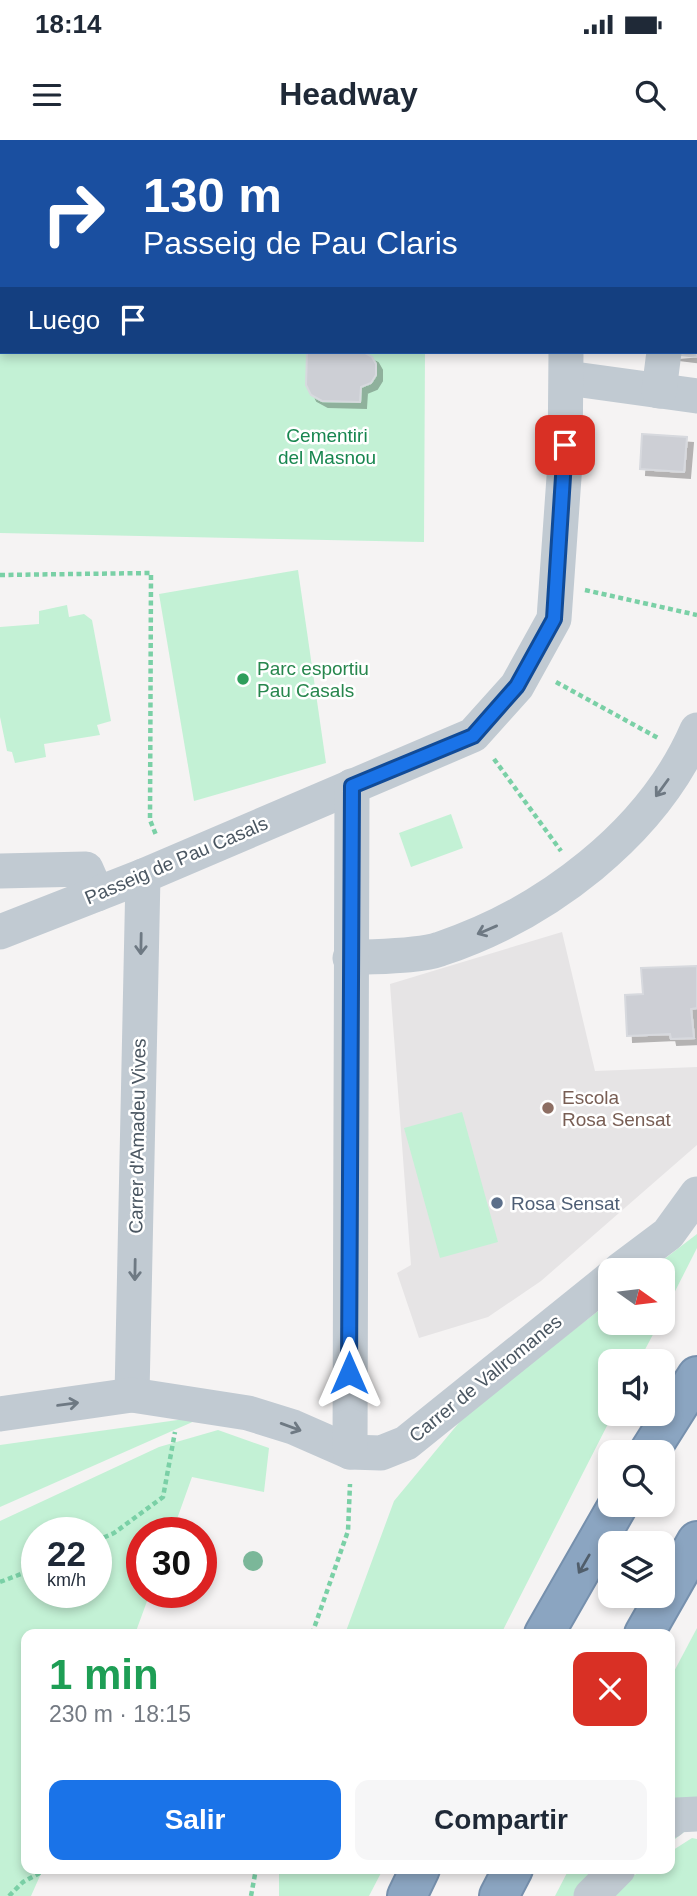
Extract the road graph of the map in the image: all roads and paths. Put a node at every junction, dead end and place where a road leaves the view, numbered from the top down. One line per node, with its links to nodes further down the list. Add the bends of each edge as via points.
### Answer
1 (664, 354): 3 (street)
2 (566, 365): 3 (street); 6 (street, Passeig de Pau Casals)
3 (659, 391): 4 (street)
4 (697, 396)
5 (0, 575): 13 (path, via 151,573 150,820)
6 (556, 583): 7 (path); 11 (street, Passeig de Pau Casals, via 554,619 517,686 473,736)
7 (697, 615)
8 (568, 688): 9 (path)
9 (692, 742): 14 (street, one-way to 14, via 636,823)
10 (505, 770): 14 (path)
11 (352, 786): 13 (street, Passeig de Pau Casals); 17 (street)
12 (0, 871): 15 (street, via 86,869)
13 (155, 871): 15 (street, Passeig de Pau Casals); 22 (street, Carrer d'Amadeu Vives, one-way to 22)
14 (577, 875): 17 (street, one-way to 17, via 520,916 437,951)
15 (97, 894): 16 (street, Passeig de Pau Casals)
16 (0, 932)
17 (349, 958): 26 (street)
18 (697, 1194): 19 (street, via 668,1234)
19 (636, 1258)
20 (598, 1288): 26 (street, Carrer de Vallromanes, via 406,1443 381,1453)
21 (697, 1376): 25 (highway)
22 (132, 1395): 23 (street); 24 (street, one-way to 22)
23 (180, 1403): 26 (street, one-way to 26, via 248,1413); 28 (path, via 163,1497)
24 (0, 1414)
25 (657, 1440)
26 (350, 1452): 32 (path, via 348,1531)
27 (611, 1517): 33 (highway, one-way to 33)
28 (112, 1534)
29 (697, 1541): 34 (highway)
30 (21, 1574): 31 (path)
31 (0, 1582)
32 (314, 1629)
33 (547, 1629)
34 (647, 1629)
35 (38, 1874): 40 (path)
36 (255, 1874): 41 (path)
37 (418, 1874): 42 (highway)
38 (510, 1874): 43 (highway)
39 (613, 1874): 44 (street)
40 (9, 1896)
41 (251, 1896)
42 (407, 1896)
43 (499, 1896)
44 (591, 1896)

